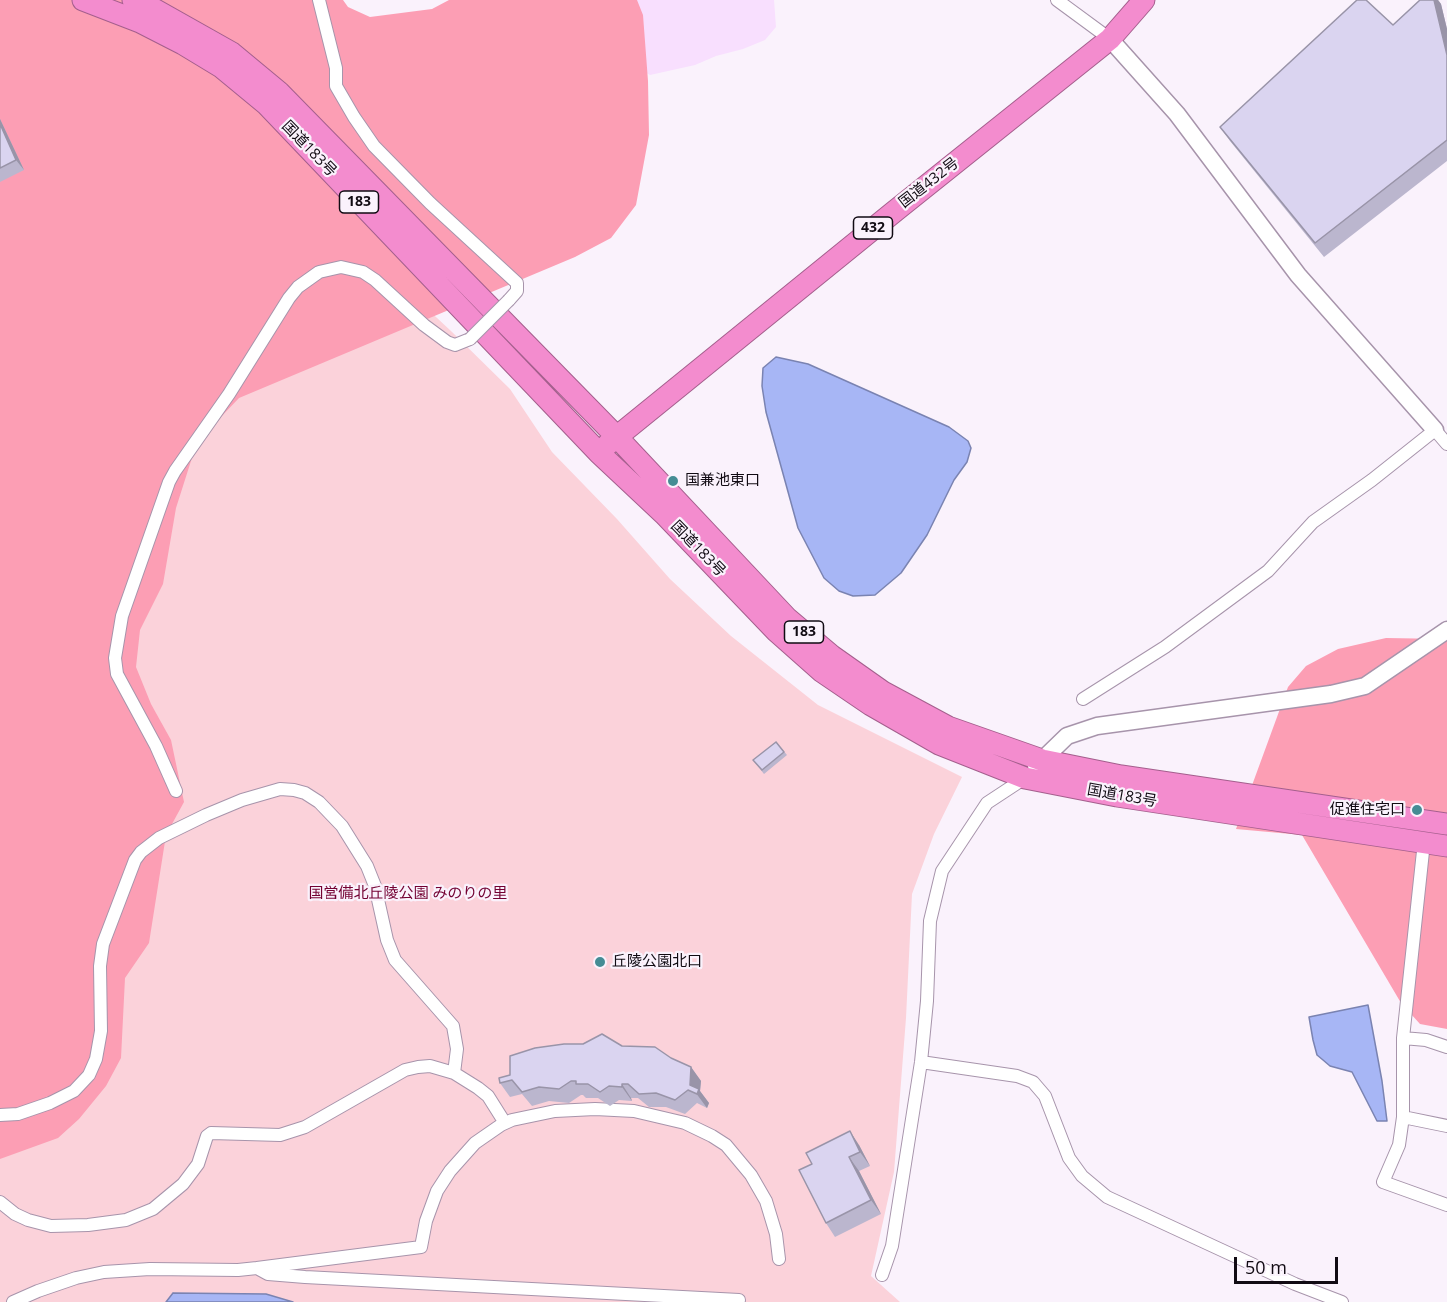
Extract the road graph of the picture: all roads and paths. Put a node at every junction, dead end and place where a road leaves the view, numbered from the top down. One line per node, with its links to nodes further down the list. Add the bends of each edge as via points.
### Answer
1 (83, 0): 10 (highway, 国道183号 / 183, via 183,44 221,67 267,105)
2 (133, 0): 8 (highway, 国道183号 / 183, via 232,53 279,92)
3 (319, 0): 15 (street, bridge, via 336,68 336,86 354,117 374,146 517,283 517,291 470,339 455,345 424,325 363,272 341,267 319,272 303,282 290,298 169,482 122,616 115,658 117,674)
4 (1058, 0): 6 (street)
5 (1144, 0): 6 (highway, 国道432号 / 432)
6 (1110, 39): 7 (street, via 1177,114 1298,274); 8 (highway, 国道432号 / 432)
7 (1435, 430): 9 (street); 12 (street, via 1313,522 1268,571 1165,647)
8 (616, 436): 10 (highway, 国道432号 / 432); 13 (highway, 国道183号 / 183, via 787,618 832,656 883,692 948,727)
9 (1447, 444)
10 (599, 453): 14 (highway, 国道183号 / 183, via 664,514 777,632 821,671 939,744)
11 (1447, 630): 13 (street, via 1365,686 1096,726 1067,736)
12 (1083, 699)
13 (1041, 760): 14 (street); 16 (highway, 国道183号 / 183, via 1120,776)
14 (1025, 778): 17 (highway, 国道183号 / 183, via 1117,796); 21 (street, via 987,803 942,872 930,921)
15 (176, 791)
16 (1447, 824)
17 (1424, 842): 18 (highway, 国道183号 / 183); 19 (street)
18 (1447, 846)
19 (1403, 1038): 20 (street); 24 (street)
20 (1447, 1047)
21 (921, 1062): 31 (street, via 892,1246); 34 (street, via 1017,1076 1033,1082 1045,1096 1069,1158 1082,1176 1107,1197 1294,1284)
22 (454, 1073): 23 (street, via 457,1049 453,1026 395,960 367,866 342,826 319,802 305,793 280,789 206,815 159,838 141,852 103,944 100,1039 89,1075 74,1091 50,1103 18,1114); 25 (street, via 488,1096); 27 (street, via 430,1066 405,1070 305,1127 280,1135 211,1133 198,1164 183,1184 153,1209 126,1220 51,1226 15,1214)
23 (0, 1115)
24 (1403, 1117): 26 (street); 28 (street, via 1399,1145 1383,1182)
25 (505, 1123): 29 (street, via 534,1114 595,1109 634,1111 701,1130 726,1145 759,1186 774,1226); 30 (street, via 475,1143 450,1171 430,1206 421,1247)
26 (1447, 1126)
27 (0, 1202)
28 (1447, 1205)
29 (779, 1259)
30 (257, 1268): 32 (street, via 268,1274 305,1277); 33 (street, via 104,1272 66,1281)
31 (882, 1275)
32 (739, 1300)
33 (13, 1302)
34 (1342, 1302)

